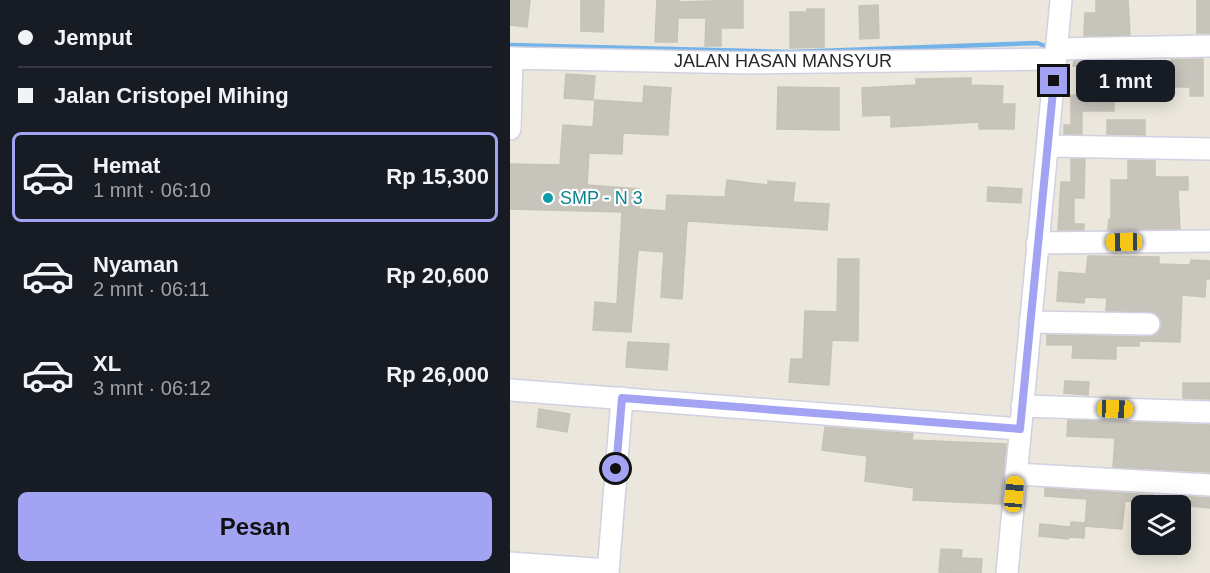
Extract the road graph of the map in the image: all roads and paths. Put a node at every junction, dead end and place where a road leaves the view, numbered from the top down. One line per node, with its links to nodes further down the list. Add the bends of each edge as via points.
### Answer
1 (1061, 0): 3 (street)
2 (1210, 46): 3 (street, JALAN HASAN MANSYUR)
3 (1057, 54): 4 (street, JALAN HASAN MANSYUR, via 750,63); 6 (street)
4 (511, 58): 5 (street)
5 (510, 129)
6 (1048, 146): 7 (street); 9 (street)
7 (1210, 149)
8 (1210, 241): 9 (street)
9 (1037, 243): 10 (street)
10 (1030, 322): 11 (street); 14 (street)
11 (1149, 324)
12 (510, 390): 13 (street)
13 (622, 398): 16 (street); 20 (street)
14 (1022, 406): 15 (street); 16 (street)
15 (1210, 412)
16 (1020, 429): 17 (street)
17 (1016, 474): 18 (street); 21 (street)
18 (1210, 485)
19 (510, 563): 20 (street)
20 (608, 572)
21 (1007, 573)

